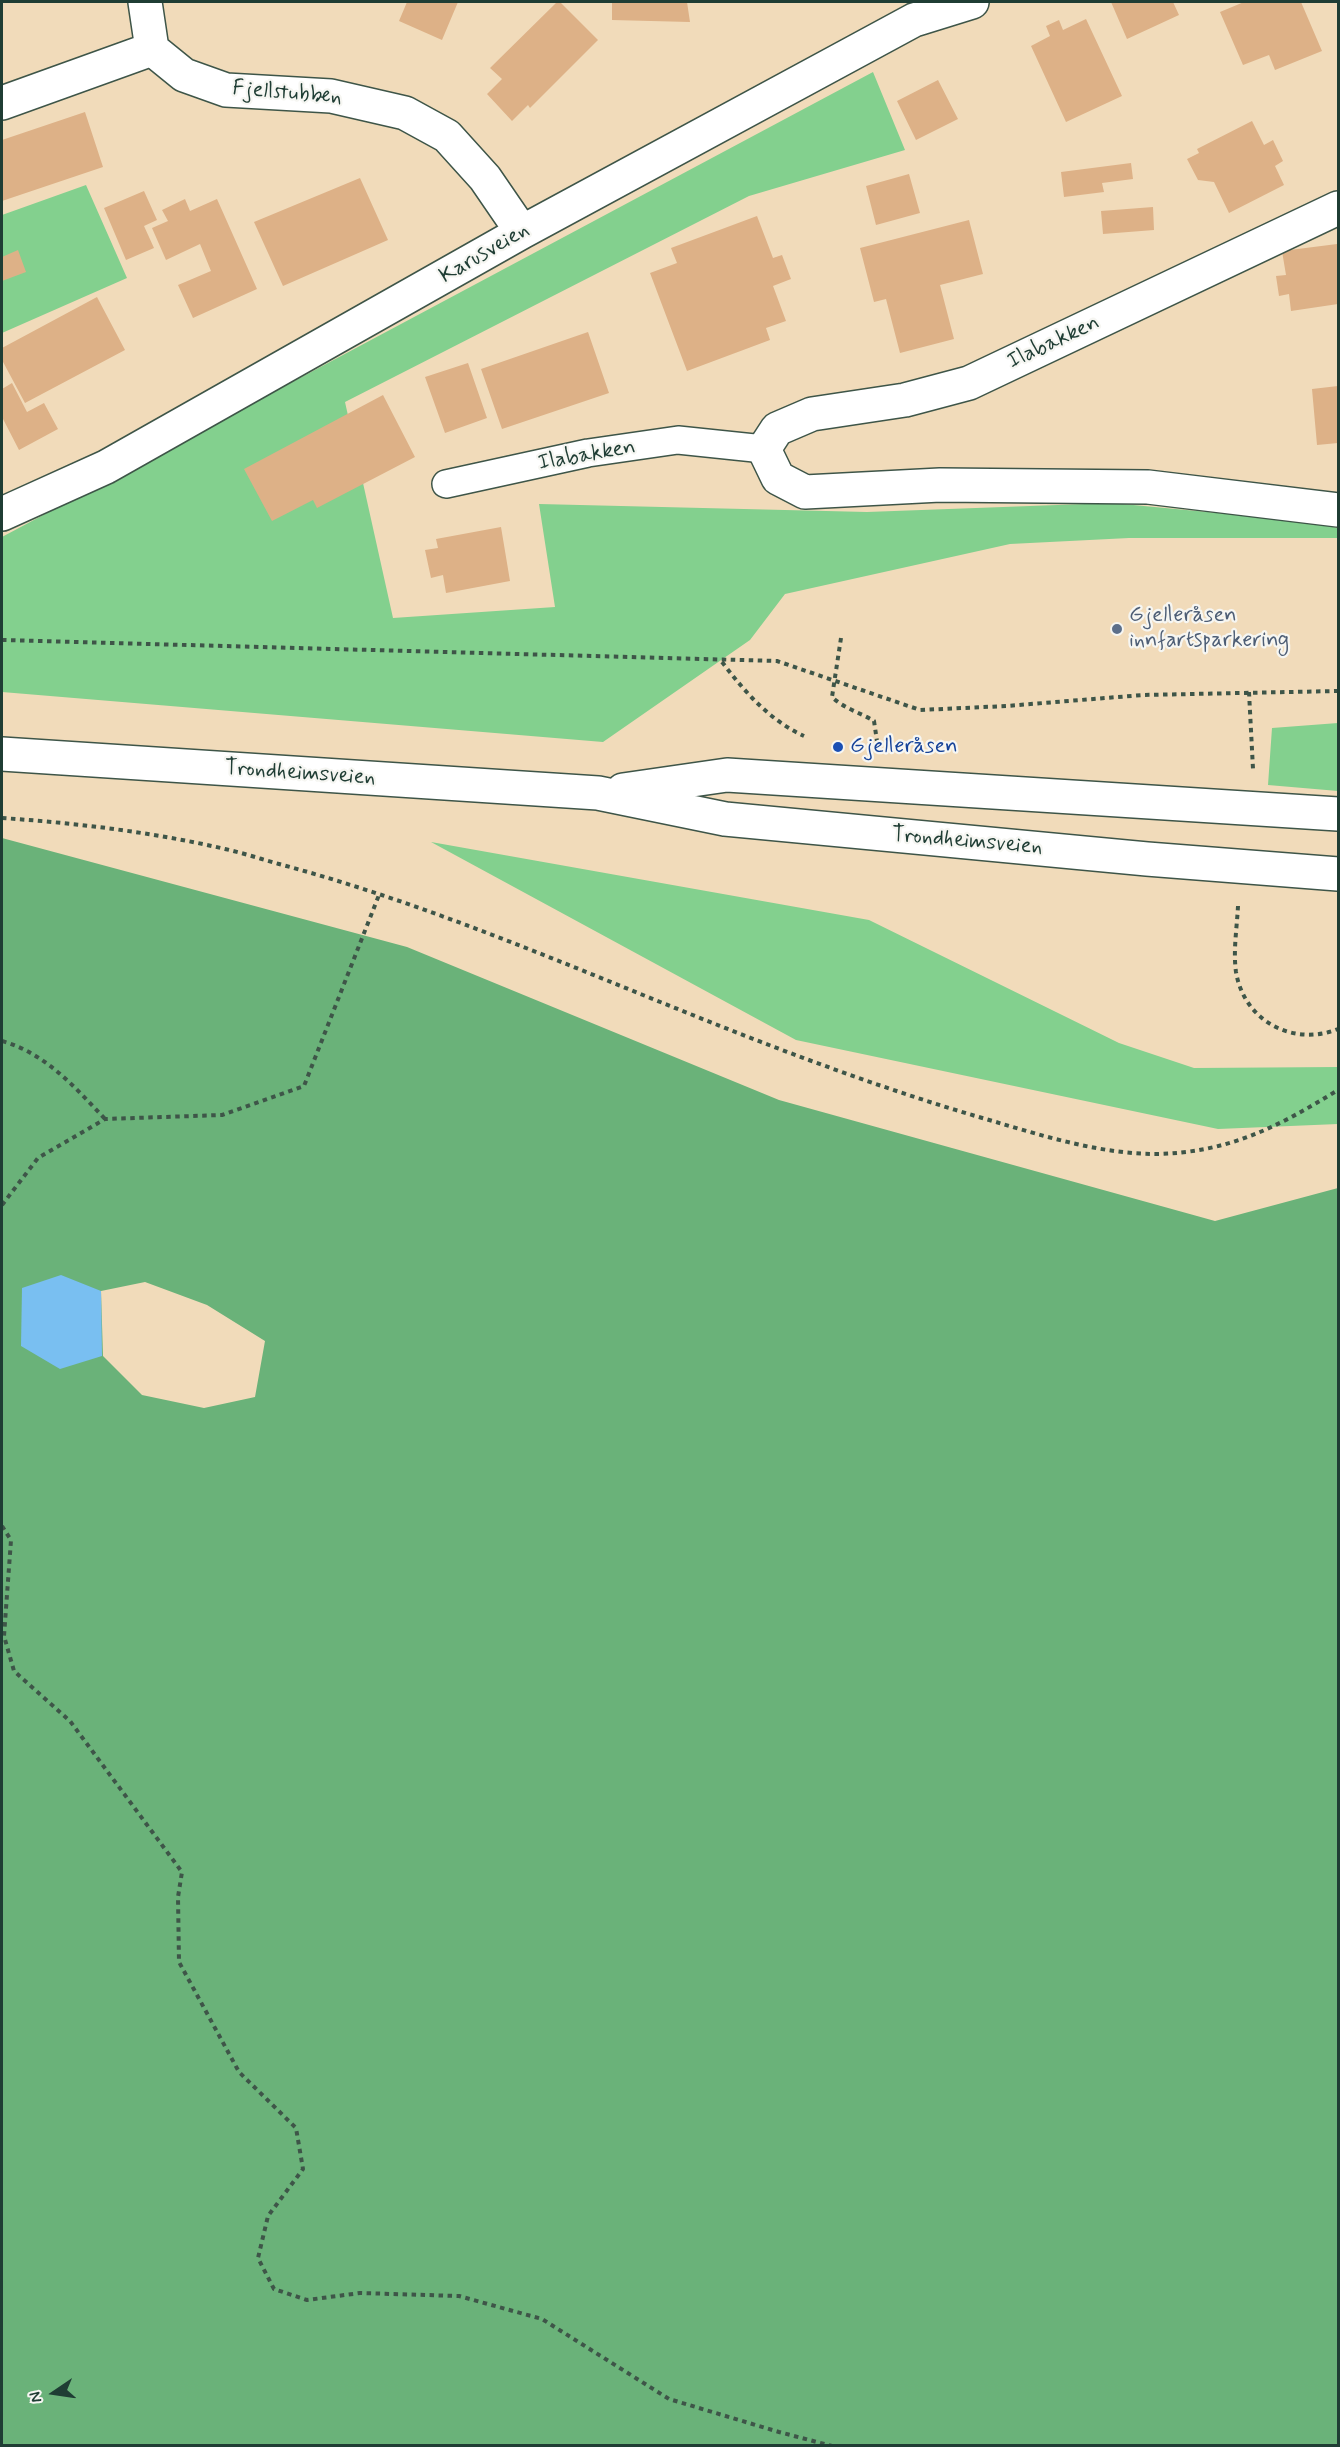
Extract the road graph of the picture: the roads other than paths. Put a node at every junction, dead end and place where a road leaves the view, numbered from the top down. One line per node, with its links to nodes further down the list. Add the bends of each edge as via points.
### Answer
1 (145, 2): 3 (main road)
2 (972, 2): 6 (main road, Karusveien, via 914,20)
3 (153, 49): 4 (main road); 6 (main road, Fjellstubben, via 183,75 226,90 331,96 405,113 447,136 485,178)
4 (2, 104)
5 (1338, 208): 7 (main road, Ilabakken, via 969,382 905,400 812,414 777,429)
6 (522, 232): 10 (main road, Karusveien, via 106,467)
7 (764, 449): 8 (lane, Ilabakken, via 678,440 588,453); 9 (main road, via 778,478 805,492 940,485 1148,487)
8 (446, 484)
9 (1338, 510)
10 (2, 514)
11 (2, 754): 12 (main road, Trondheimsveien)
12 (598, 793): 13 (main road, Trondheimsveien, via 727,775); 14 (main road, Trondheimsveien, via 725,819)
13 (1338, 814)
14 (1338, 874)

